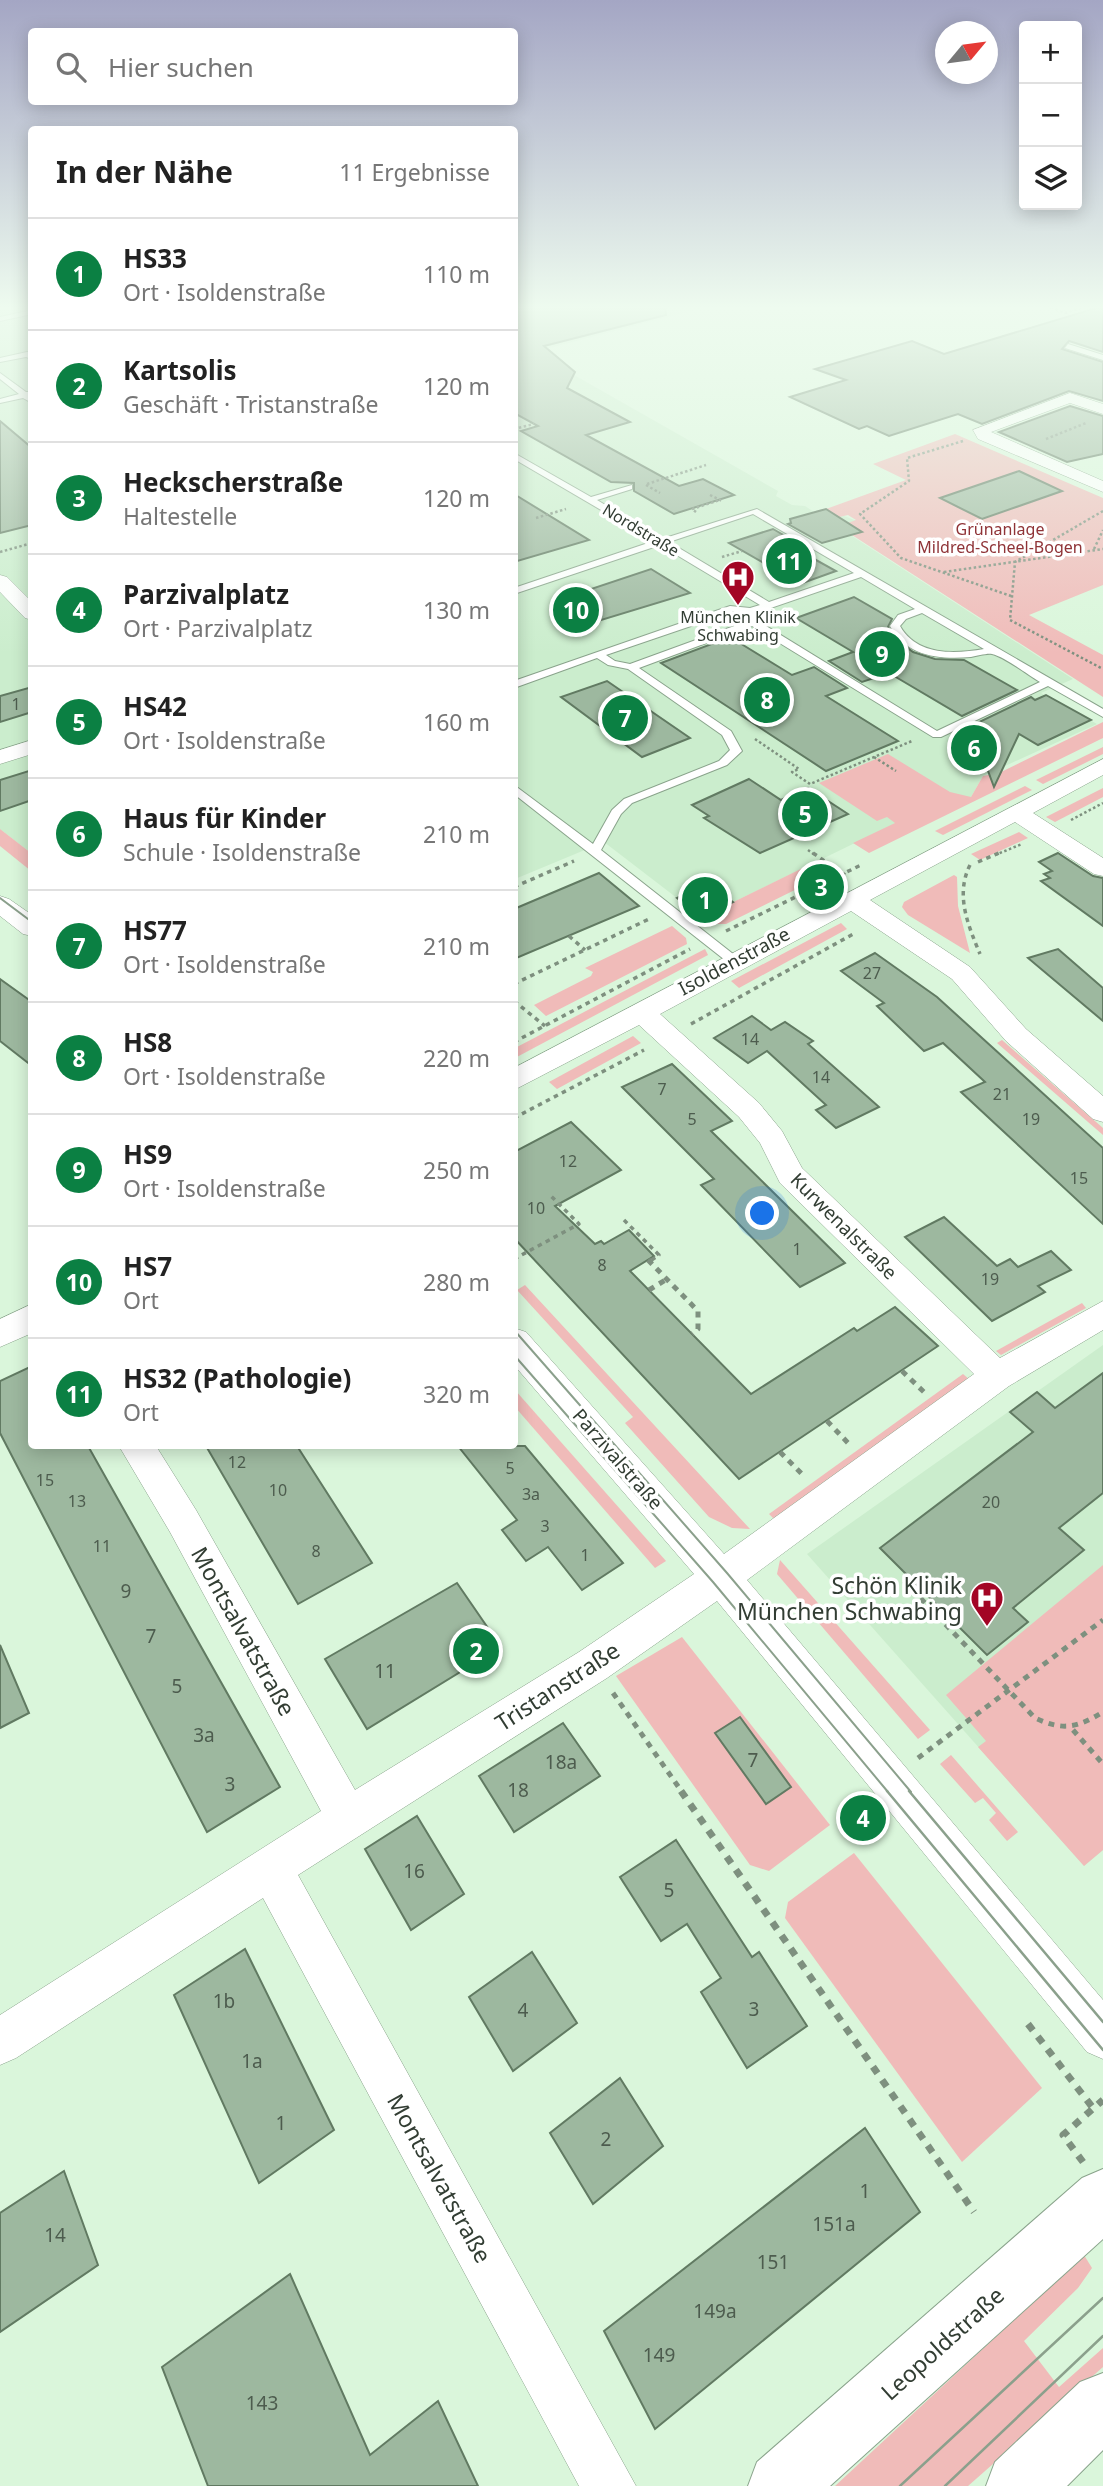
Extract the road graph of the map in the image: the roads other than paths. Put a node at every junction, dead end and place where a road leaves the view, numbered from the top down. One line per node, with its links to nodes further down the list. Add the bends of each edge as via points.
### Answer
1 (997, 422): 4 (street, via 983,427 984,435)
2 (518, 457): 5 (lane, Nordstraße)
3 (629, 487): 5 (lane)
4 (1103, 487)
5 (589, 500): 6 (lane, Nordstraße)
6 (661, 542): 7 (lane, via 754,511); 9 (lane); 11 (lane, Nordstraße)
7 (862, 574): 11 (lane); 12 (lane)
8 (0, 582): 10 (street)
9 (518, 589)
10 (24, 595)
11 (768, 606): 13 (lane)
12 (924, 609): 14 (lane); 14 (lane, via 902,617 895,626 903,639 936,655 973,656)
13 (752, 617): 15 (lane, via 734,608); 16 (lane); 17 (lane, via 937,734)
14 (994, 650): 17 (lane)
15 (598, 654): 16 (lane); 18 (lane)
16 (631, 667): 25 (lane, via 727,733 736,751 731,758 628,801)
17 (1048, 682): 19 (lane)
18 (518, 684)
19 (1103, 714)
20 (28, 748): 21 (street)
21 (0, 757)
22 (1103, 766): 24 (street, Isoldenstraße)
23 (518, 791): 25 (lane)
24 (1014, 812): 26 (street); 27 (street, Isoldenstraße)
25 (594, 852): 30 (lane)
26 (1103, 869)
27 (848, 887): 30 (street, Isoldenstraße); 33 (street, via 961,973 1016,1035)
28 (0, 904): 29 (street)
29 (28, 925)
30 (735, 961): 31 (street, Isoldenstraße)
31 (640, 1011): 32 (street, Isoldenstraße); 38 (street, Kurwenalstraße, via 749,1110 772,1138 792,1175)
32 (518, 1078)
33 (1103, 1112)
34 (1103, 1314): 38 (street, Tristanstraße)
35 (28, 1319): 36 (street)
36 (0, 1334)
37 (518, 1346): 40 (street, Parzivalstraße)
38 (997, 1376): 40 (street, Tristanstraße)
39 (139, 1449): 41 (street, Montsalvatstraße)
40 (720, 1578): 41 (street, Tristanstraße, via 593,1665); 43 (street, Parzivalstraße)
41 (348, 1818): 42 (street, Tristanstraße)
42 (271, 1870): 44 (street, Tristanstraße); 47 (street, Montsalvatstraße)
43 (1103, 2036)
44 (0, 2042)
45 (1103, 2199): 48 (main road, Leopoldstraße)
46 (1103, 2405): 49 (main road)
47 (609, 2486)
48 (781, 2486)
49 (1019, 2486)

